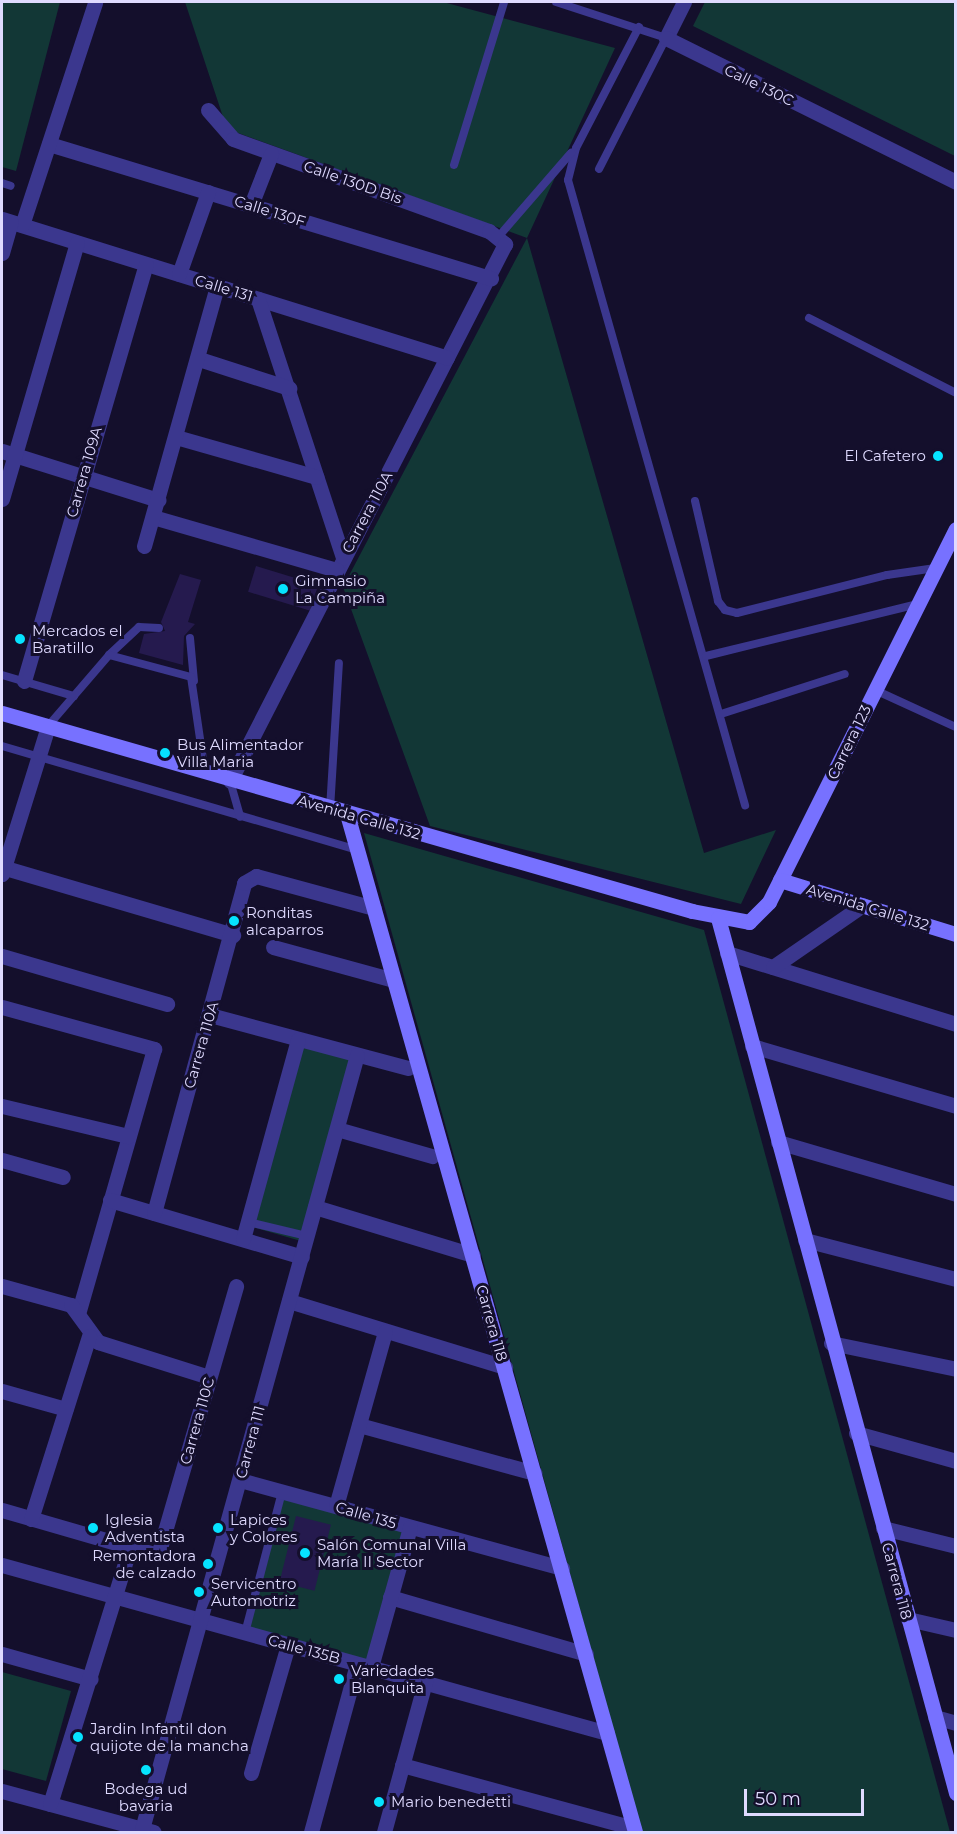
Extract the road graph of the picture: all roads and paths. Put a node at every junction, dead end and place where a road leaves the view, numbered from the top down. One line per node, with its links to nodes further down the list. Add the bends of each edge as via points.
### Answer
1 (504, 2): 12 (lane)
2 (556, 2): 5 (lane, Calle 130C)
3 (684, 2): 7 (street)
4 (95, 3): 9 (street)
5 (578, 4): 6 (lane, Calle 130C)
6 (639, 27): 7 (lane, Calle 130C); 10 (lane)
7 (666, 38): 13 (lane); 14 (street, Calle 130C)
8 (208, 111): 11 (street, Calle 130D Bis, via 233,139)
9 (49, 144): 17 (street, Calle 130F); 19 (street)
10 (576, 148): 20 (lane); 49 (lane, via 568,180)
11 (271, 153): 18 (street); 20 (street, Calle 130D Bis)
12 (454, 165)
13 (598, 169)
14 (956, 182)
15 (2, 183): 16 (lane)
16 (11, 186)
17 (208, 192): 18 (street, Calle 130F); 24 (street)
18 (251, 205): 25 (street, Calle 130F)
19 (11, 222): 21 (street, Calle 131); 22 (street)
20 (502, 240): 25 (street, Carrera 110A)
21 (77, 243): 23 (street, Calle 131); 34 (street)
22 (2, 252)
23 (146, 264): 24 (street, Calle 131); 35 (street, Carrera 109A)
24 (179, 274): 26 (street, Calle 131)
25 (490, 278): 29 (street, Carrera 110A)
26 (217, 286): 27 (street, Calle 131); 30 (street)
27 (258, 299): 29 (street, Calle 131); 31 (street)
28 (809, 318): 32 (lane)
29 (447, 358): 43 (street, Carrera 110A)
30 (199, 359): 31 (street); 33 (street)
31 (289, 388): 36 (street)
32 (956, 393)
33 (176, 437): 36 (street); 38 (street)
34 (8, 453): 35 (street); 37 (street)
35 (82, 476): 38 (street); 53 (street, Carrera 109A)
36 (316, 477): 43 (street)
37 (2, 499)
38 (158, 500): 40 (street)
39 (695, 501): 44 (lane, via 718,601 725,610 737,614 887,575)
40 (153, 517): 42 (street); 43 (street)
41 (955, 530): 44 (street, Carrera 123)
42 (144, 546)
43 (340, 563): 64 (street, Carrera 110A)
44 (935, 568): 45 (street, Carrera 123)
45 (918, 604): 49 (lane); 55 (street, Carrera 123)
46 (159, 628): 48 (lane, via 139,627)
47 (190, 638): 54 (lane)
48 (109, 655): 54 (lane); 56 (lane)
49 (706, 656): 58 (lane)
50 (339, 663): 66 (lane)
51 (845, 674): 58 (lane)
52 (2, 675): 53 (lane)
53 (24, 681): 56 (lane)
54 (194, 681): 63 (lane)
55 (875, 690): 60 (lane); 71 (street, Carrera 123)
56 (74, 696): 59 (lane)
57 (2, 712): 59 (street, Avenida Calle 132)
58 (721, 714): 65 (lane)
59 (48, 726): 62 (street); 63 (street, Avenida Calle 132)
60 (956, 727)
61 (2, 746): 62 (lane)
62 (38, 758): 68 (lane); 70 (street)
63 (205, 774): 64 (street, Avenida Calle 132)
64 (230, 780): 66 (street, Avenida Calle 132); 68 (lane)
65 (745, 805)
66 (330, 809): 67 (street, Avenida Calle 132)
67 (347, 814): 69 (street, Carrera 118); 74 (street, Avenida Calle 132)
68 (240, 817): 69 (lane)
69 (358, 850): 73 (street, Carrera 118)
70 (2, 870): 76 (street)
71 (780, 880): 72 (street, Avenida Calle 132); 74 (street, Carrera 123, via 759,918 744,923)
72 (863, 906): 75 (street, Avenida Calle 132); 80 (street)
73 (374, 908): 76 (street, Carrera 110A, via 248,877); 81 (street, Carrera 118)
74 (718, 918): 78 (street, Carrera 118)
75 (956, 934)
76 (232, 935): 84 (street, Carrera 110A)
77 (273, 947): 81 (street)
78 (727, 953): 80 (street); 87 (street, Carrera 118)
79 (2, 956): 82 (street)
80 (773, 967): 85 (street)
81 (394, 980): 106 (street, Carrera 118)
82 (167, 1004)
83 (2, 1007): 93 (street, via 154,1049)
84 (210, 1015): 86 (street); 101 (street, Carrera 110A)
85 (956, 1024)
86 (298, 1039): 88 (street); 102 (street)
87 (752, 1046): 91 (street); 94 (street, Carrera 118)
88 (357, 1055): 89 (street); 92 (street, Carrera 111)
89 (408, 1068)
90 (2, 1106): 93 (street)
91 (956, 1106)
92 (337, 1129): 95 (street); 100 (street, Carrera 111)
93 (128, 1136): 99 (street)
94 (778, 1142): 98 (street); 105 (street, Carrera 118)
95 (432, 1156)
96 (2, 1160): 97 (street)
97 (63, 1177)
98 (956, 1194)
99 (110, 1200): 101 (street); 112 (street)
100 (315, 1207): 103 (street, Carrera 111); 106 (street)
101 (154, 1213): 104 (street)
102 (248, 1222): 103 (lane); 104 (street)
103 (307, 1236): 107 (street, Carrera 111)
104 (243, 1239): 107 (street)
105 (805, 1240): 108 (street); 115 (street, Carrera 118)
106 (472, 1255): 116 (street, Carrera 118)
107 (302, 1257): 111 (street, Carrera 111)
108 (954, 1275)
109 (2, 1286): 112 (street)
110 (236, 1286): 118 (street, Carrera 110C)
111 (289, 1302): 113 (street); 125 (street, Carrera 111)
112 (79, 1310): 114 (street)
113 (385, 1332): 116 (street); 121 (street)
114 (88, 1336): 118 (street); 120 (street)
115 (831, 1342): 117 (street); 122 (street, Carrera 118)
116 (505, 1367): 124 (street, Carrera 118)
117 (956, 1369)
118 (209, 1377): 133 (street, Carrera 110C, via 158,1555)
119 (2, 1391): 120 (street)
120 (66, 1409): 129 (street)
121 (359, 1425): 124 (street); 127 (street)
122 (856, 1433): 123 (street); 131 (street, Carrera 118)
123 (956, 1461)
124 (535, 1473): 135 (street, Carrera 118)
125 (240, 1480): 126 (street, Calle 135); 139 (street, Carrera 111)
126 (282, 1492): 127 (street, Calle 135); 141 (lane)
127 (336, 1506): 130 (street, Calle 135)
128 (2, 1510): 129 (street)
129 (31, 1519): 133 (street)
130 (410, 1527): 135 (street, Calle 135); 137 (street)
131 (883, 1528): 132 (street); 138 (street, Carrera 118)
132 (956, 1546)
133 (130, 1547): 136 (street)
134 (2, 1565): 136 (street, Calle 135B)
135 (562, 1568): 144 (street, Carrera 118)
136 (114, 1596): 139 (street, Calle 135B); 146 (street)
137 (390, 1597): 144 (street); 145 (street)
138 (908, 1619): 140 (street); 148 (street, Carrera 118)
139 (201, 1621): 141 (street, Calle 135B); 157 (street, Carrera 111)
140 (956, 1630)
141 (245, 1633): 142 (street, Calle 135B)
142 (288, 1645): 145 (street, Calle 135B); 152 (street)
143 (2, 1654): 146 (street)
144 (586, 1654): 150 (street, Carrera 118)
145 (364, 1666): 147 (street, Calle 135B); 158 (street)
146 (91, 1679): 155 (street)
147 (425, 1682): 150 (street, Calle 135B); 151 (street)
148 (935, 1717): 149 (street); 154 (street, Carrera 118)
149 (956, 1723)
150 (608, 1733): 156 (street, Carrera 118)
151 (402, 1765): 156 (street); 159 (street)
152 (251, 1773)
153 (2, 1791): 155 (street)
154 (956, 1792)
155 (50, 1804): 157 (street)
156 (634, 1830)
157 (148, 1831)
158 (310, 1833)
159 (384, 1833)

